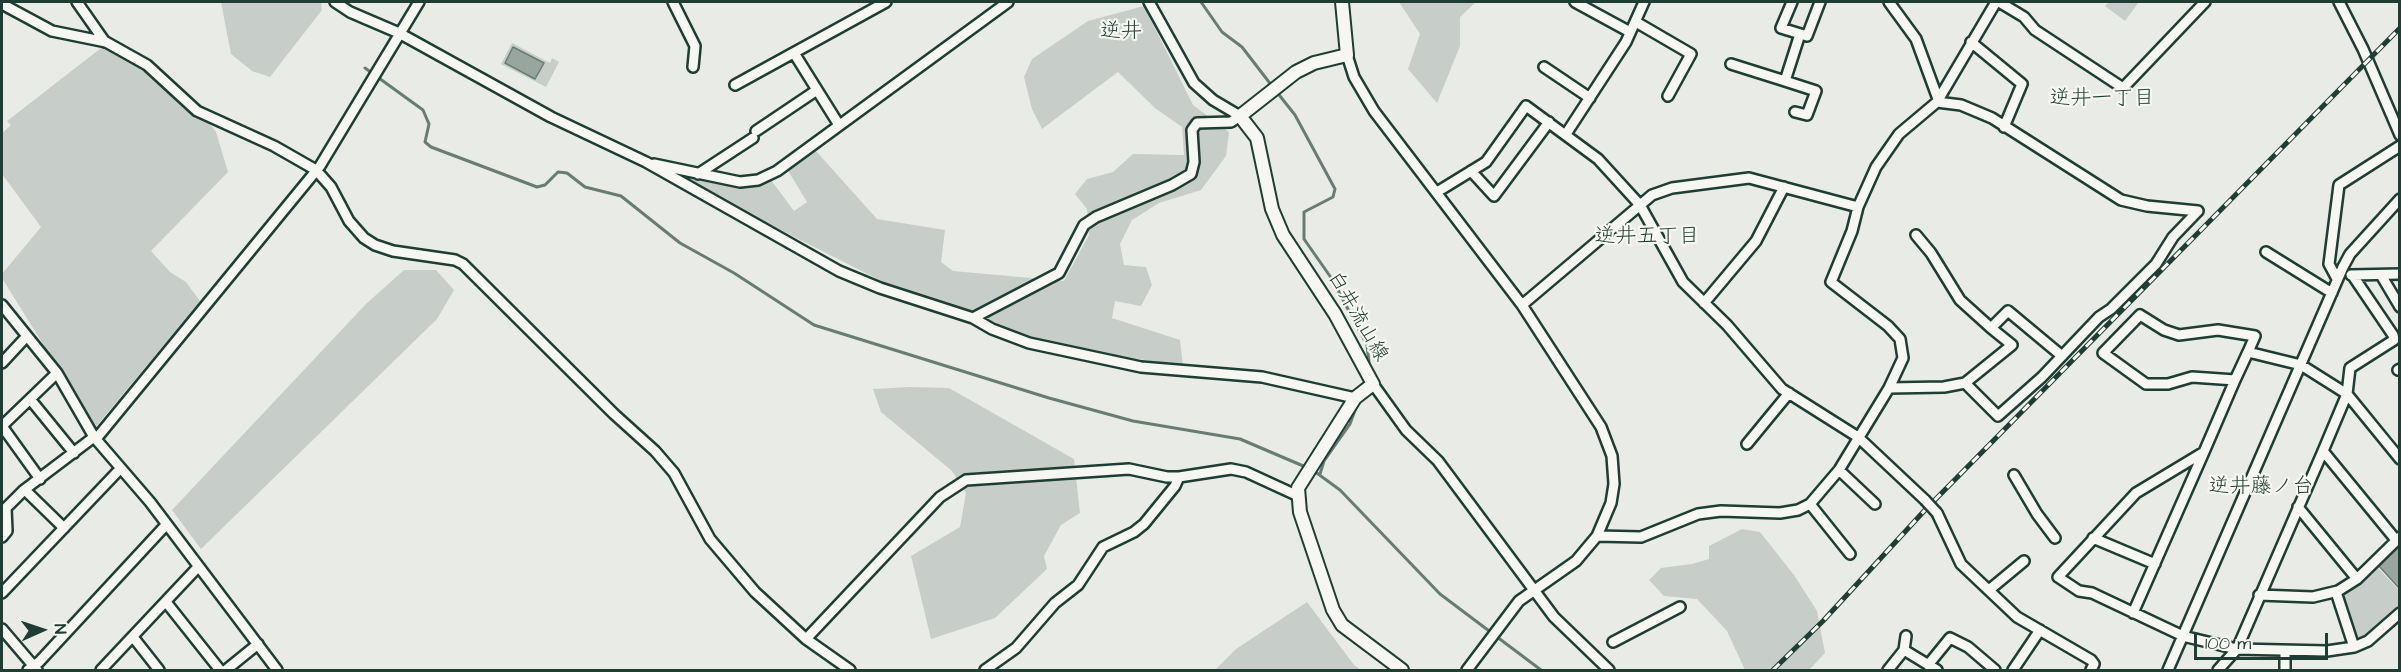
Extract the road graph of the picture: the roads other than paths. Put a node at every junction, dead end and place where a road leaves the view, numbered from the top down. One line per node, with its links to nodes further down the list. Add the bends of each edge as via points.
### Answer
1 (77, 2): 22 (street)
2 (335, 2): 20 (street)
3 (418, 2): 20 (street)
4 (673, 2): 27 (street, via 695,46)
5 (886, 2): 24 (street)
6 (1008, 2): 40 (street)
7 (1149, 2): 38 (street, via 1194,83)
8 (1342, 2): 25 (main road)
9 (1575, 2): 19 (street)
10 (1644, 2): 18 (street)
11 (1792, 2): 21 (street, via 1781,28)
12 (1820, 2): 21 (street, via 1807,36)
13 (1889, 2): 34 (street, via 1916,39)
14 (1998, 2): 15 (street, via 2123,88); 23 (street)
15 (2205, 2)
16 (2339, 2): 36 (street)
17 (2, 4): 22 (street, via 52,31)
18 (1636, 22): 19 (street); 32 (street, via 1691,54)
19 (1630, 32): 33 (street)
20 (399, 33): 45 (street, via 551,117); 46 (street)
21 (1800, 34): 29 (street)
22 (105, 42): 46 (street, via 147,65 197,111 274,146)
23 (1971, 42): 34 (street); 41 (street, via 2022,84)
24 (794, 53): 30 (street); 31 (street)
25 (1347, 55): 38 (main road, via 1296,72); 50 (street, via 1362,93)
26 (1731, 64): 29 (street)
27 (693, 67)
28 (1544, 67): 33 (street)
29 (1785, 81): 37 (street, via 1816,91 1807,115)
30 (735, 85)
31 (817, 90): 40 (street); 48 (street)
32 (1668, 96)
33 (1590, 98): 42 (street)
34 (1937, 101): 41 (street, via 1962,105); 53 (street, via 1887,149)
35 (2400, 105): 36 (street)
36 (2388, 109): 43 (street)
37 (1795, 112)
38 (1240, 116): 66 (street, via 1232,122 1197,123 1192,130 1191,174 1096,217 1084,225 1059,273); 76 (main road, 白井流山線, via 1257,138 1272,209 1283,235 1335,314)
39 (1549, 122): 42 (street); 47 (street, via 1526,106 1486,162); 47 (street, via 1494,196)
40 (839, 125): 48 (street, via 777,171 758,180 740,182)
41 (2004, 127): 70 (street, via 2121,200 2198,211 2173,237 2156,264)
42 (1566, 134): 52 (street, via 1598,159)
43 (2400, 135)
44 (2400, 146): 60 (street, via 2339,185 2330,264)
45 (646, 162): 48 (street); 66 (street, via 839,271)
46 (316, 171): 83 (street); 126 (street, via 364,238 393,251 455,260 472,272 655,450 674,473 693,511 724,557)
47 (1471, 171): 50 (street)
48 (698, 174)
49 (1784, 187): 52 (street, via 1749,178 1735,179 1672,188 1652,195); 53 (street); 62 (street, via 1756,241)
50 (1437, 192): 64 (street)
51 (2400, 199): 56 (street)
52 (1640, 205): 62 (street, via 1683,282); 64 (street)
53 (1858, 207): 77 (street, via 1831,282 1900,339 1903,358)
54 (1916, 235): 67 (street, via 1960,300)
55 (2266, 252): 61 (street)
56 (2343, 267): 59 (street); 60 (street)
57 (2400, 274): 58 (street)
58 (2381, 275): 59 (street); 65 (street)
59 (2353, 276): 79 (street, via 2394,340 2350,368)
60 (2337, 279): 61 (street)
61 (2332, 293): 72 (street)
62 (1704, 303): 78 (street)
63 (2, 305): 68 (street)
64 (1522, 305): 102 (street, via 1608,443 1614,484 1609,511)
65 (2400, 307)
66 (973, 318): 80 (street, via 1029,343 1141,367 1262,377)
67 (1991, 328): 70 (street, via 2008,311); 75 (street, via 2012,345)
68 (27, 336): 71 (street); 73 (street)
69 (2248, 352): 72 (street); 74 (street); 74 (street, via 2253,334 2218,330 2179,335 2140,315 2103,353 2146,384 2168,384 2192,377)
70 (2062, 356): 75 (street, via 1998,416)
71 (2, 363)
72 (2301, 365): 79 (street); 124 (street)
73 (57, 373): 81 (street); 83 (street)
74 (2235, 380): 86 (street)
75 (1965, 383): 77 (street)
76 (1373, 384): 80 (main road, 白井流山線); 112 (street, via 1406,430 1438,461)
77 (1889, 388): 82 (street)
78 (1789, 393): 82 (street); 84 (street)
79 (2347, 394): 85 (street); 88 (street)
80 (1355, 398): 95 (main road, 白井流山線)
81 (30, 399): 87 (street); 93 (street, via 2,426)
82 (1858, 437): 90 (street); 113 (street, bridge, via 1937,513 1961,564)
83 (95, 438): 87 (street); 89 (street)
84 (1747, 444)
85 (2323, 451): 99 (street); 106 (street)
86 (2204, 452): 105 (street, via 2136,493); 109 (street)
87 (74, 453): 93 (street)
88 (2400, 459)
89 (120, 470): 100 (street); 101 (street)
90 (1839, 470): 96 (street); 97 (street)
91 (2014, 475): 104 (street)
92 (1179, 477): 95 (street, via 1232,469); 126 (street, via 1129,469 966,480 940,497); 141 (street, via 1144,524 1103,547 1078,585 1055,603 1016,648)
93 (40, 479): 94 (street)
94 (25, 490): 98 (street); 101 (street)
95 (1296, 495): 142 (main road, via 1333,610 1342,625)
96 (1810, 504): 102 (street, via 1780,513 1698,514 1641,537); 107 (street)
97 (1875, 504)
98 (4, 505): 103 (street, via 7,531)
99 (2298, 507): 111 (street); 116 (street)
100 (165, 525): 110 (street); 134 (street)
101 (64, 528): 115 (street)
102 (1597, 536): 112 (street, via 1576,561)
103 (2, 537)
104 (2055, 538)
105 (2093, 538): 109 (street); 119 (street, via 2058,577 2079,591 2092,593)
106 (2398, 538): 111 (street)
107 (1850, 554)
108 (2024, 561): 113 (street)
109 (2155, 564): 119 (street)
110 (198, 567): 117 (street); 128 (street)
111 (2357, 579): 114 (street)
112 (1533, 589): 143 (street, via 1505,617); 144 (street, via 1554,617)
113 (1989, 590): 122 (street, via 2017,617)
114 (2336, 592): 116 (street, via 2313,597); 129 (street)
115 (2, 594)
116 (2259, 595): 130 (street)
117 (166, 602): 125 (street); 137 (street)
118 (1680, 607): 127 (street)
119 (2133, 613): 124 (street)
120 (2400, 613): 129 (street, via 2368,641)
121 (2, 629): 134 (street)
122 (2040, 630): 147 (street); 148 (street, via 2091,660)
123 (1906, 636): 131 (street)
124 (2183, 636): 130 (street); 149 (street)
125 (133, 637): 135 (street); 136 (street)
126 (806, 639): 140 (street)
127 (1613, 642)
128 (258, 644): 138 (street); 139 (street)
129 (2354, 647): 132 (street)
130 (2237, 649): 132 (street); 150 (street)
131 (1904, 650): 133 (street); 145 (street)
132 (2285, 651): 151 (street)
133 (1932, 668): 146 (street, via 1950,638 1968,647)
134 (33, 669)
135 (101, 670)
136 (159, 670)
137 (220, 670)
138 (225, 670)
139 (278, 670)
140 (850, 670)
141 (985, 670)
142 (1402, 670)
143 (1467, 670)
144 (1609, 670)
145 (1888, 670)
146 (1995, 670)
147 (2013, 670)
148 (2091, 670)
149 (2168, 670)
150 (2218, 670)
151 (2285, 670)

